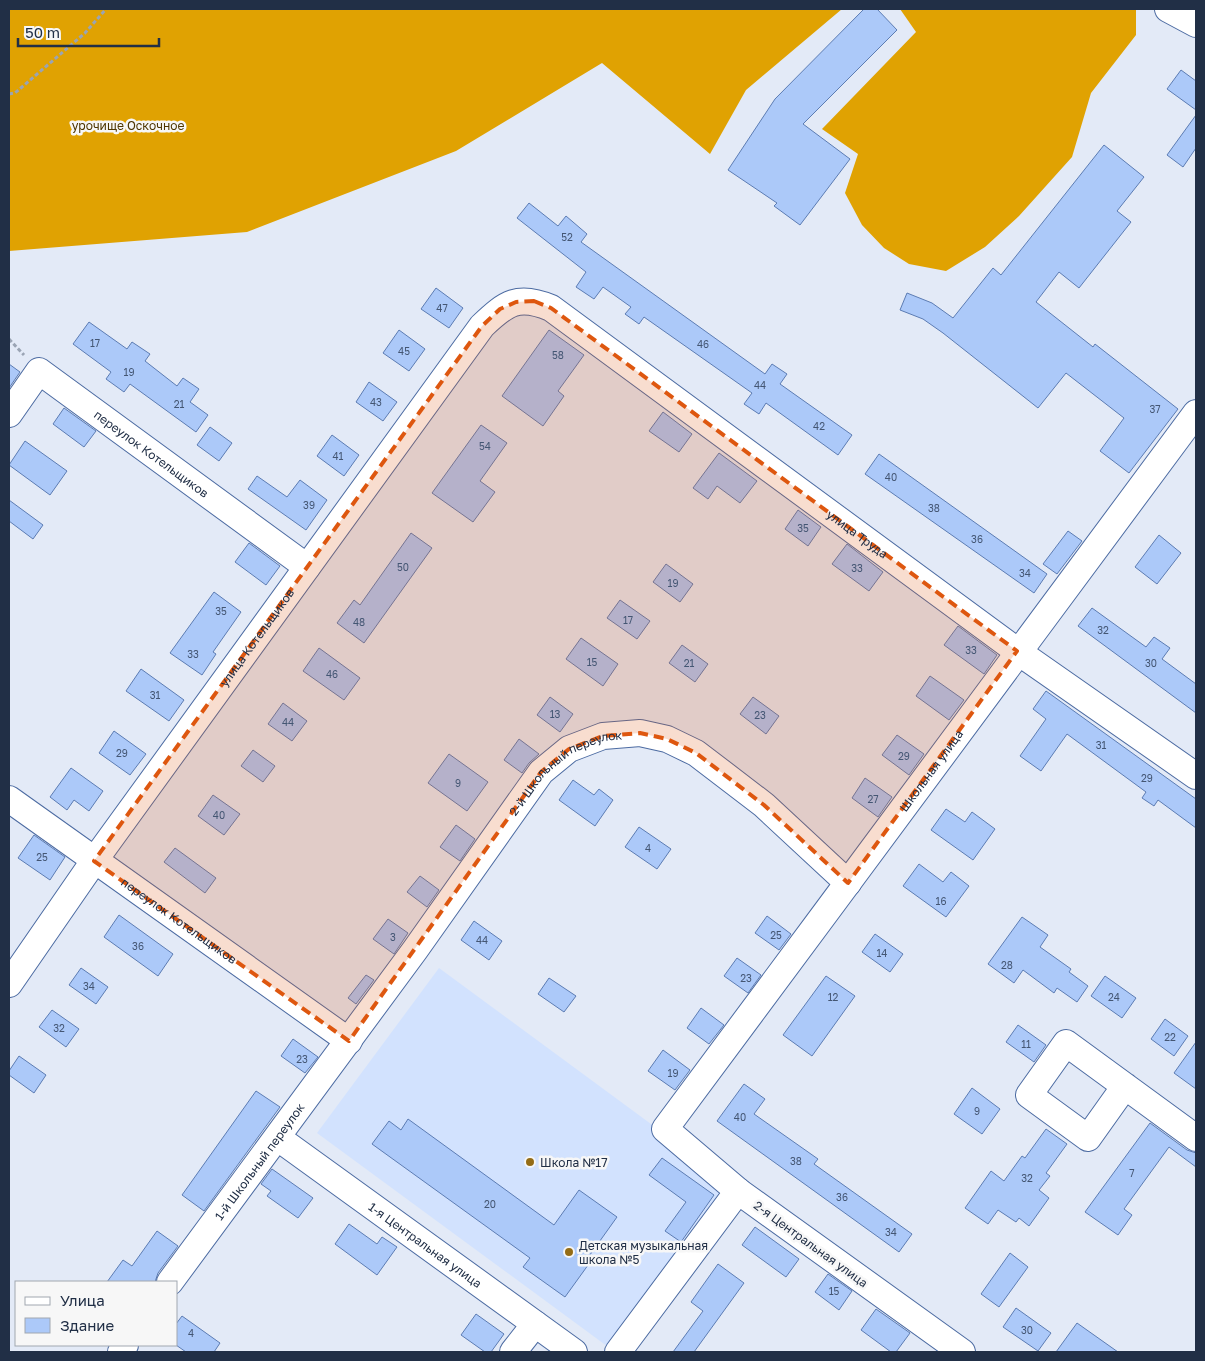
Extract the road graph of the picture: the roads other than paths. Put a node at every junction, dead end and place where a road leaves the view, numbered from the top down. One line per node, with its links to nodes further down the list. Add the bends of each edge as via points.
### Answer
1 (1168, 9): 2 (street)
2 (1196, 24)
3 (516, 302): 6 (street, улица Котельщиков, via 500,309 482,326); 7 (street, улица Труда, via 534,301 551,308)
4 (1196, 413): 7 (street, Школьная улица)
5 (9, 414): 6 (street, переулок Котельщиков, via 39,371)
6 (307, 567): 10 (street, улица Котельщиков)
7 (1017, 651): 8 (street, улица Труда); 11 (street, Школьная улица)
8 (1196, 776)
9 (9, 799): 10 (street, переулок Котельщиков)
10 (94, 861): 12 (street, улица Котельщиков); 13 (street, переулок Котельщиков)
11 (848, 883): 13 (street, 2-й Школьный переулок, via 764,805 696,753 667,739 640,733 603,736 569,749 541,772); 15 (street, Школьная улица)
12 (9, 984)
13 (349, 1041): 16 (street, 1-й Школьный переулок)
14 (1125, 1086): 17 (street)
15 (664, 1128): 18 (street, 2-я Центральная улица)
16 (278, 1138): 19 (street, 1-й Школьный переулок); 20 (street, 1-я Центральная улица)
17 (1196, 1138)
18 (738, 1192): 23 (street); 24 (street, 2-я Центральная улица)
19 (171, 1281)
20 (535, 1324): 21 (street); 22 (street, 1-я Центральная улица)
21 (513, 1352)
22 (574, 1352)
23 (618, 1352)
24 (962, 1352)

